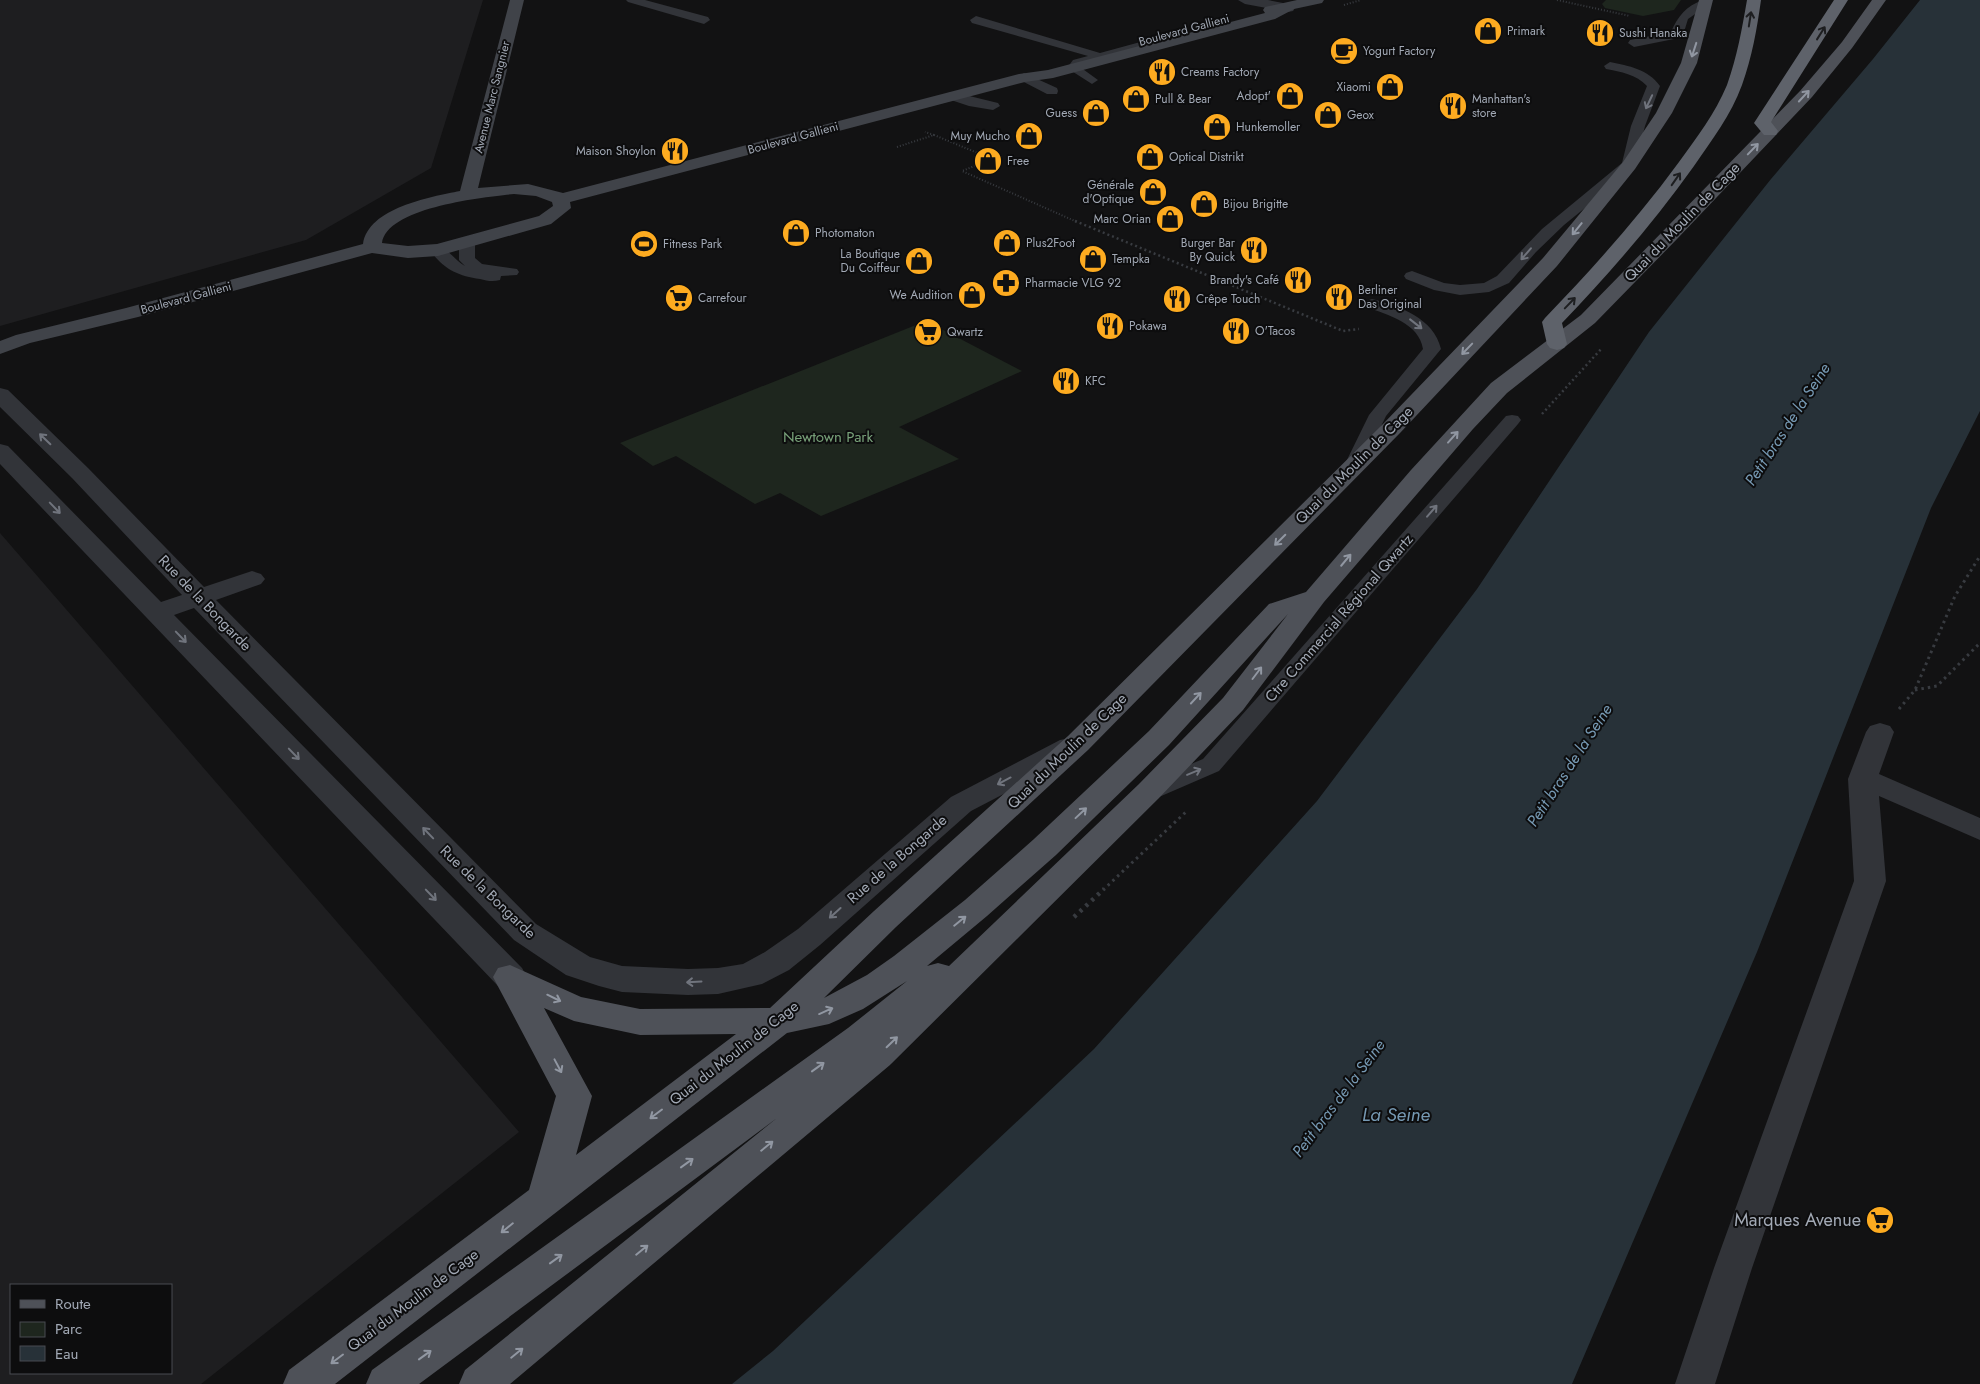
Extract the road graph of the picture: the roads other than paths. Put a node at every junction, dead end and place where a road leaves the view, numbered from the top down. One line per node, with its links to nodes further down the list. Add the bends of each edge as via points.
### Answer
1 (517, 0): 24 (main road, Avenue Marc Sangnier)
2 (632, 0): 10 (lane)
3 (1245, 0): 9 (street)
4 (1317, 0): 9 (main road, Boulevard Gallieni)
5 (1754, 0): 33 (highway, one-way to 5, via 1552,322 1606,266 1655,207 1718,120 1746,50)
6 (1841, 0): 22 (highway, one-way to 6, via 1762,123)
7 (1879, 0): 22 (main road, Quai du Moulin de Cage, one-way to 7, via 1847,45)
8 (1705, 1): 13 (lane, via 1686,13 1675,35); 23 (main road, Quai du Moulin de Cage, one-way to 23, via 1690,63 1664,113)
9 (1288, 8): 12 (main road, Boulevard Gallieni, via 1255,12); 16 (main road, Boulevard Gallieni, via 1270,16)
10 (704, 20)
11 (976, 20): 14 (lane)
12 (1158, 37): 14 (main road, Boulevard Gallieni); 16 (lane, via 1148,44 1077,63)
13 (1634, 43)
14 (1094, 54): 17 (main road, Boulevard Gallieni, via 1044,67)
15 (1610, 66): 23 (lane, one-way to 23, via 1637,73 1654,86 1638,126)
16 (1073, 68): 17 (main road, Boulevard Gallieni); 18 (lane)
17 (1024, 77): 19 (lane); 20 (main road, Boulevard Gallieni)
18 (1092, 80)
19 (1052, 90)
20 (953, 96): 21 (lane); 25 (main road, Boulevard Gallieni)
21 (992, 106)
22 (1770, 131): 33 (main road, Quai du Moulin de Cage, one-way to 22, via 1588,319)
23 (1629, 165): 30 (lane, one-way to 30, via 1534,244 1498,283 1482,288 1448,288); 38 (main road, Quai du Moulin de Cage, one-way to 38, via 1550,262)
24 (468, 194): 25 (main road, via 497,189 529,189); 27 (main road, via 396,216 381,226 372,238)
25 (561, 199): 26 (main road, Boulevard Gallieni, via 562,208 546,220)
26 (467, 243): 28 (main road, Boulevard Gallieni); 29 (lane, via 466,260 478,268)
27 (372, 247): 28 (main road, Boulevard Gallieni, via 408,252); 34 (main road, Boulevard Gallieni, via 23,339)
28 (438, 250): 31 (lane, via 449,265)
29 (511, 272)
30 (1412, 276)
31 (494, 277)
32 (1372, 304): 38 (lane, one-way to 38, via 1397,312 1415,324 1432,342 1432,349 1378,415)
33 (1557, 344): 40 (main road, Quai du Moulin de Cage, one-way to 33, via 1419,475 1499,388)
34 (0, 348)
35 (0, 394): 41 (street, Rue de la Bongarde, one-way to 35)
36 (1512, 420): 46 (lane, Ctre Commercial Régional Qwartz, one-way to 36, via 1211,764)
37 (0, 451): 42 (street, one-way to 42)
38 (1352, 468): 44 (main road, Quai du Moulin de Cage, one-way to 44)
39 (252, 579): 41 (street)
40 (1315, 597): 46 (main road, Quai du Moulin de Cage, one-way to 40, via 1233,704); 50 (main road, one-way to 40, via 817,1015 842,1004 879,984 906,964 990,896 1110,786 1160,738 1278,608)
41 (201, 598): 42 (street); 44 (street, Rue de la Bongarde, one-way to 41, via 961,804 777,962 750,975 718,981 622,979 578,966 525,932)
42 (157, 612): 49 (street, one-way to 49)
43 (1880, 732): 45 (street)
44 (1078, 742): 50 (main road, Quai du Moulin de Cage)
45 (1863, 779): 47 (street); 55 (street, via 1870,881)
46 (1149, 791): 48 (main road, Quai du Moulin de Cage)
47 (1980, 830)
48 (1053, 884): 53 (main road, one-way to 48, via 860,1037); 54 (main road, Quai du Moulin de Cage, one-way to 48, via 878,1055)
49 (510, 977): 50 (main road, one-way to 50, via 574,1008 640,1022); 51 (main road, one-way to 51, via 574,1096)
50 (778, 1021): 51 (main road, Quai du Moulin de Cage, one-way to 51)
51 (546, 1198): 52 (main road, Quai du Moulin de Cage, one-way to 52)
52 (303, 1384)
53 (386, 1384)
54 (479, 1384)
55 (1695, 1384)

